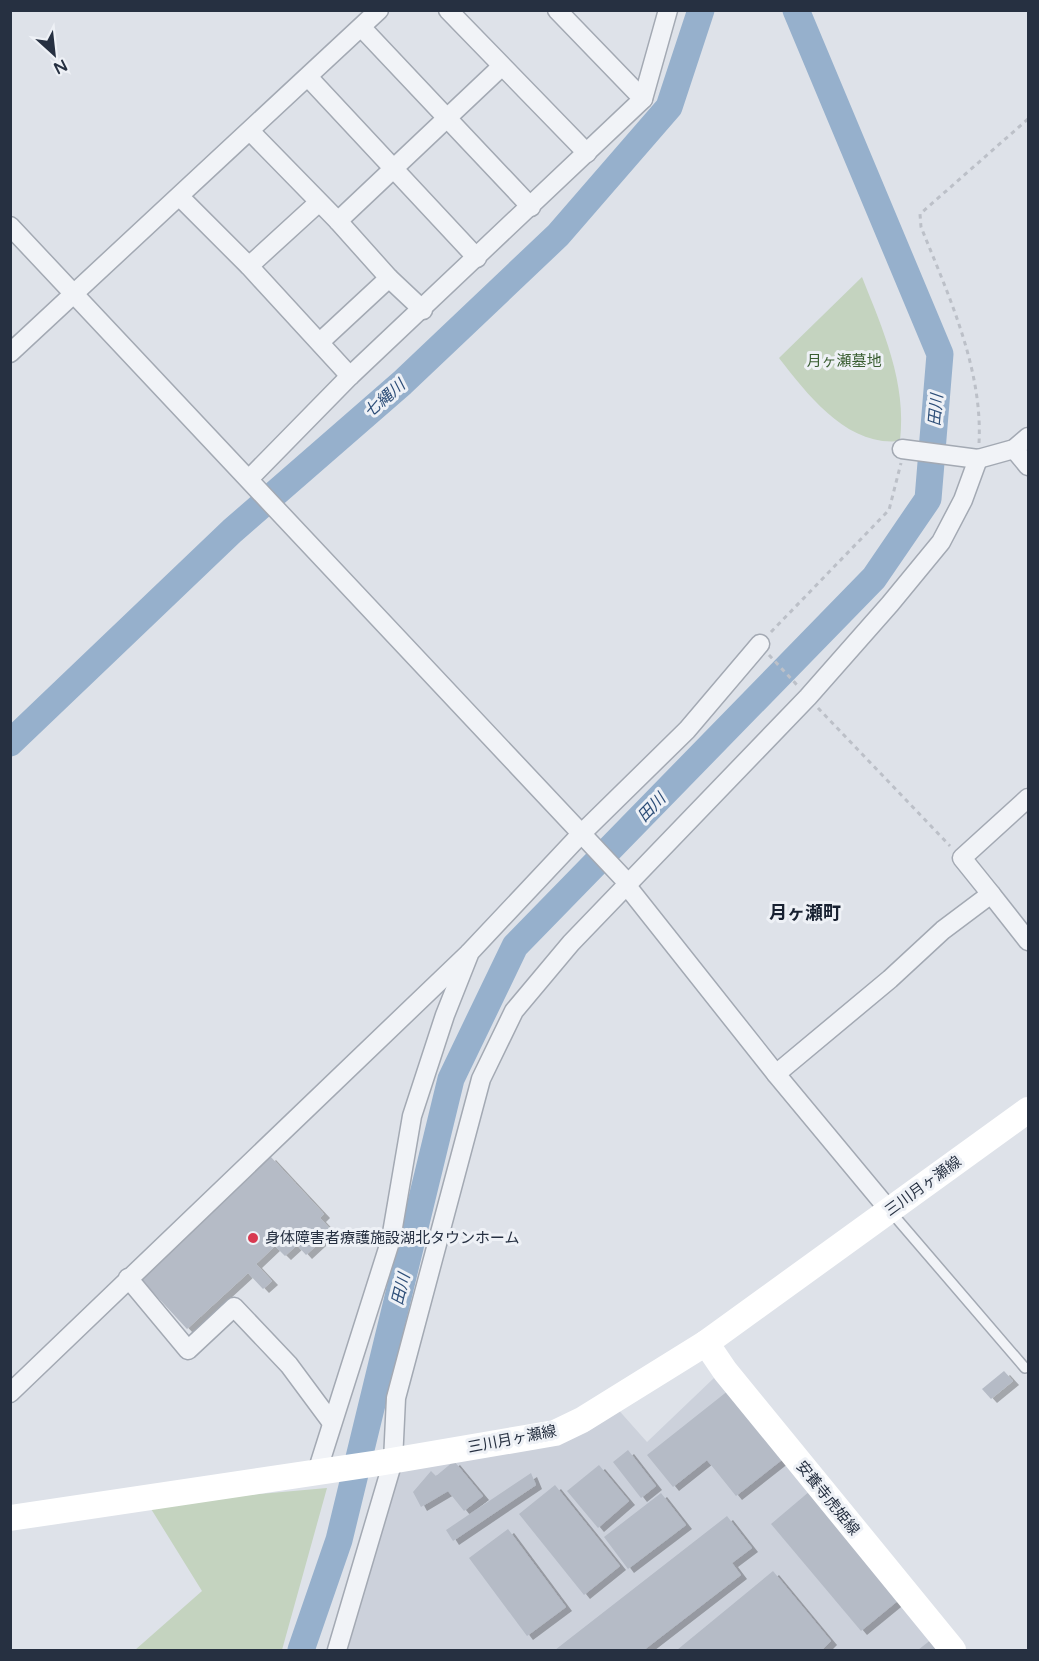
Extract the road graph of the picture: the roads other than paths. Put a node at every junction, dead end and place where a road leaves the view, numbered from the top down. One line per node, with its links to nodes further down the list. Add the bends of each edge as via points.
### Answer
1 (380, 10): 5 (street)
2 (448, 10): 6 (street)
3 (557, 10): 8 (street)
4 (663, 14): 8 (street)
5 (362, 28): 7 (street); 9 (street)
6 (501, 67): 9 (street); 11 (street)
7 (309, 78): 10 (street); 12 (street)
8 (643, 99): 11 (street)
9 (447, 118): 12 (street); 15 (street)
10 (251, 132): 13 (street); 14 (street)
11 (587, 153): 15 (street)
12 (392, 168): 16 (street); 18 (street)
13 (180, 197): 19 (street); 21 (street)
14 (318, 203): 16 (street); 19 (street)
15 (531, 207): 18 (street)
16 (338, 221): 20 (street)
17 (10, 226): 21 (street)
18 (477, 258): 22 (street)
19 (249, 266): 23 (street)
20 (389, 278): 22 (street); 23 (street)
21 (75, 295): 24 (street); 31 (street)
22 (423, 310): 25 (street)
23 (320, 342): 25 (street)
24 (10, 353)
25 (350, 376): 31 (street)
26 (1029, 437): 27 (street)
27 (1014, 449): 29 (street); 30 (street)
28 (905, 450): 29 (street)
29 (975, 459): 35 (street, via 963,500 941,542 806,695)
30 (1029, 466)
31 (251, 481): 34 (street)
32 (761, 646): 34 (street, via 687,730)
33 (1029, 798): 36 (street, via 962,858)
34 (583, 836): 35 (street); 38 (street)
35 (626, 883): 39 (street); 47 (street, via 514,1011 481,1079 396,1398)
36 (991, 894): 37 (street); 39 (street, via 943,930)
37 (1029, 941)
38 (470, 952): 42 (street); 46 (street, via 412,1116 391,1239)
39 (776, 1074): 41 (street)
40 (1029, 1110): 41 (main road, 三川月ヶ瀬線)
41 (889, 1210): 43 (main road, 三川月ヶ瀬線); 44 (lane)
42 (128, 1278): 45 (street); 46 (street, via 188,1350 234,1307 289,1365)
43 (706, 1343): 47 (main road, 三川月ヶ瀬線, via 555,1433); 51 (main road, 安養寺虎姫線, via 724,1371)
44 (1025, 1368)
45 (10, 1393)
46 (332, 1423): 48 (street)
47 (386, 1462): 48 (main road, 三川月ヶ瀬線); 50 (street)
48 (322, 1472): 49 (main road, 三川月ヶ瀬線)
49 (10, 1518)
50 (337, 1650)
51 (953, 1650)

